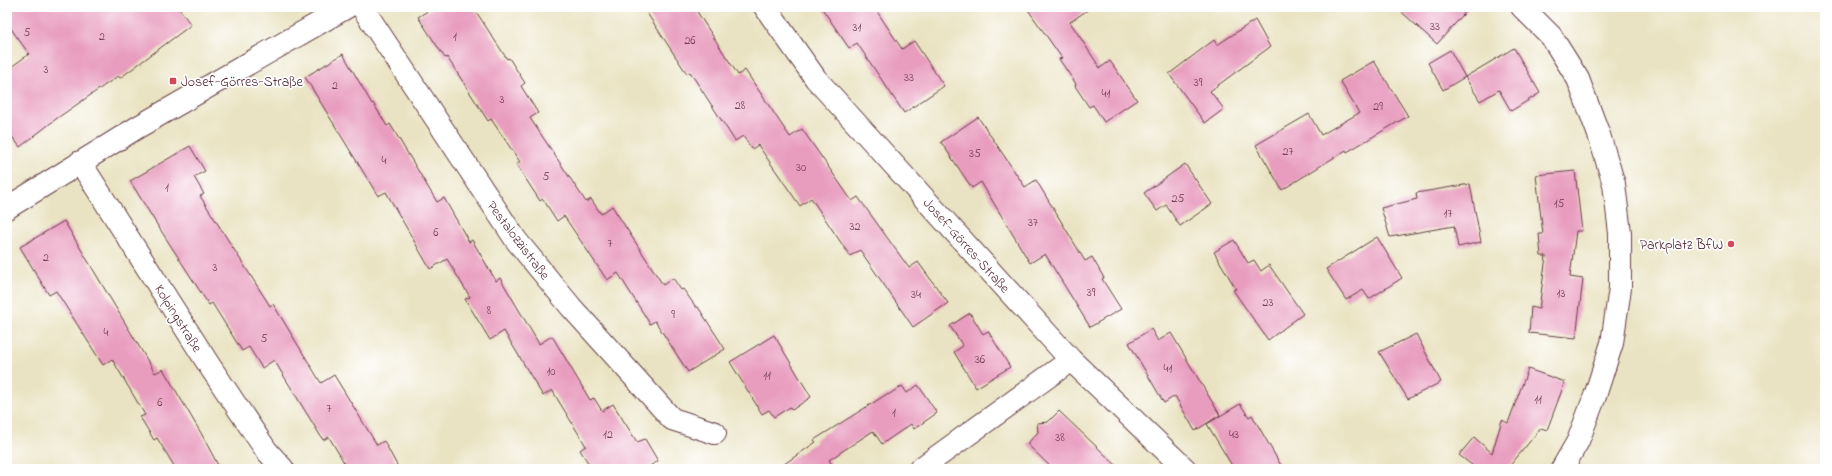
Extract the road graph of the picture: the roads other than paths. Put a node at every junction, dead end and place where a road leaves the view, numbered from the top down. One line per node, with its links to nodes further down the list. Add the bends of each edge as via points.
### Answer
1 (347, 7): 5 (street)
2 (362, 7): 8 (street, Pestalozzistraße, via 516,240 556,289 672,419)
3 (765, 7): 7 (street, Josef-Görres-Straße, via 816,78)
4 (1522, 7): 12 (street, via 1551,36 1578,80 1614,184 1620,233 1620,288 1612,343 1578,441)
5 (80, 162): 6 (street); 9 (street, Kolpingstraße, via 208,365 266,450)
6 (7, 208)
7 (1071, 360): 10 (street); 11 (street, Josef-Görres-Straße)
8 (715, 433)
9 (283, 469)
10 (920, 469)
11 (1185, 469)
12 (1562, 469)

